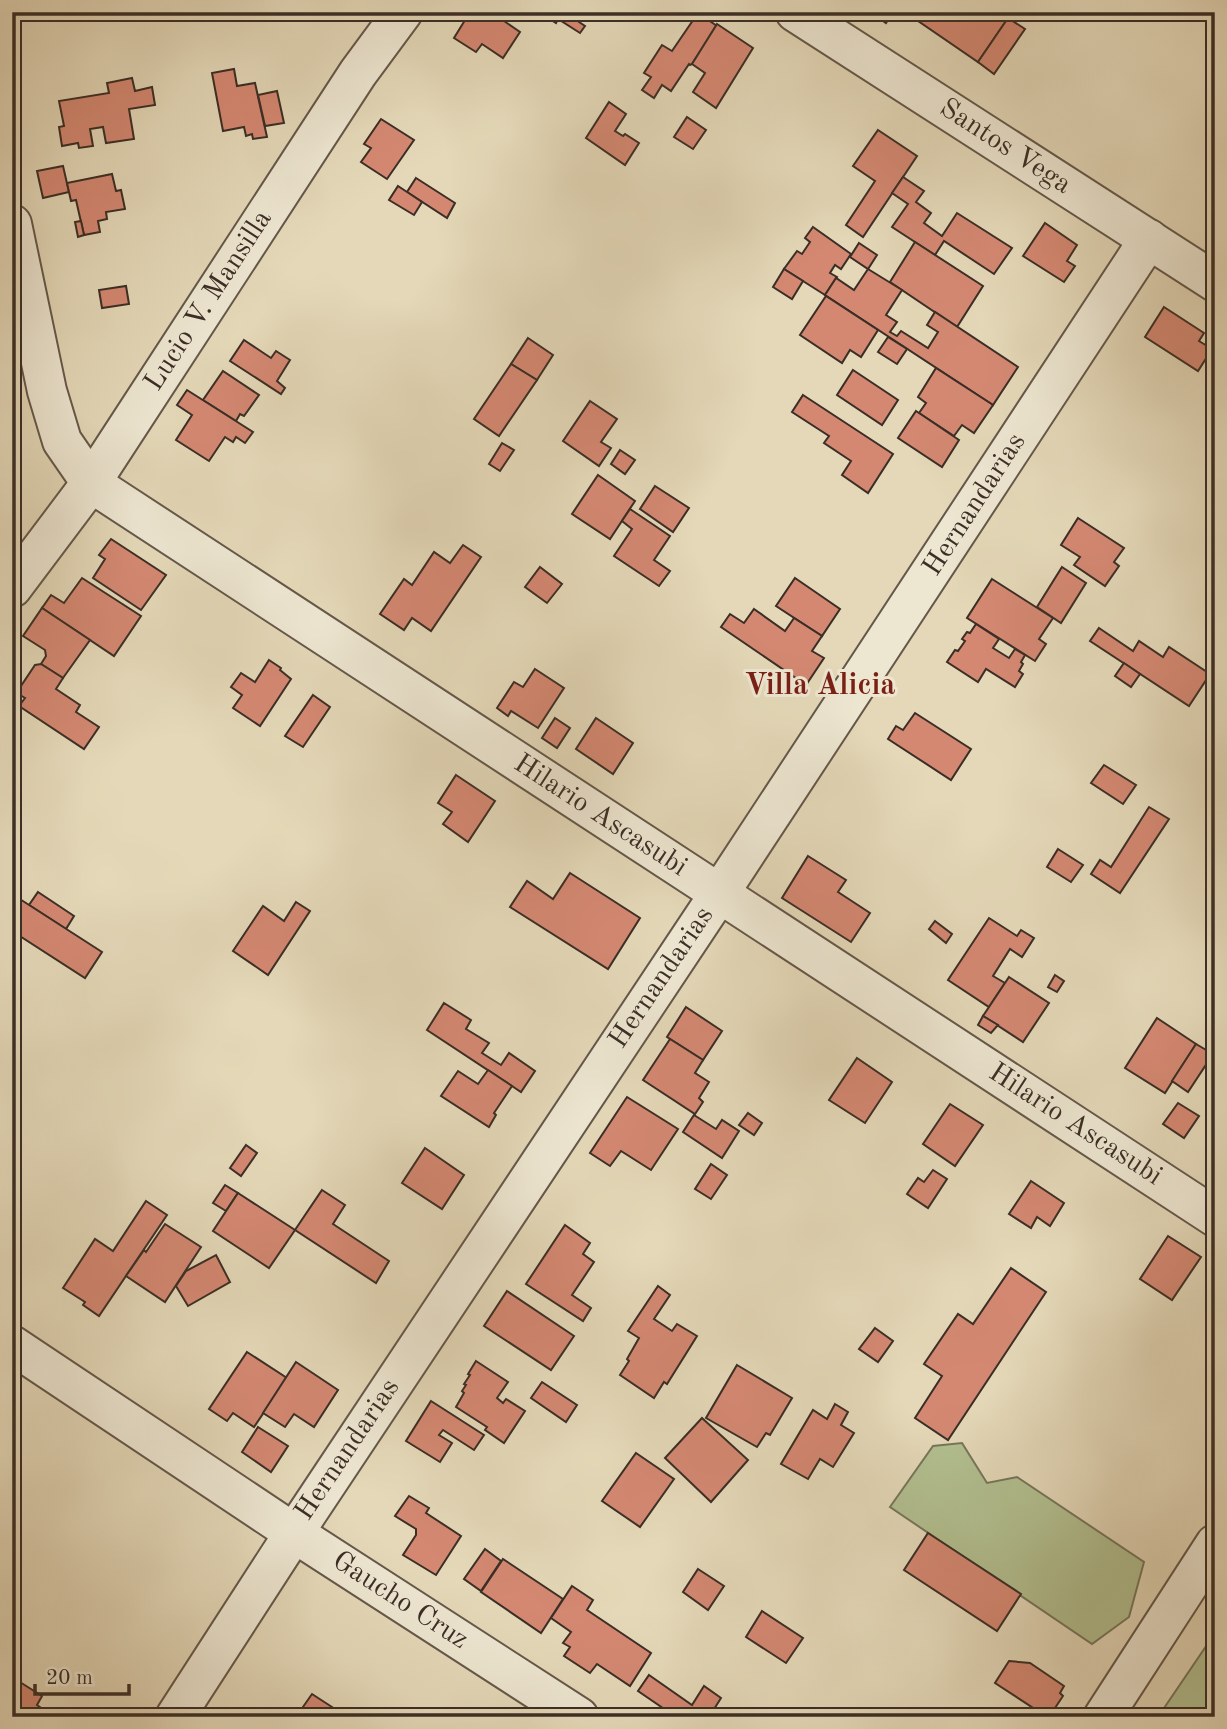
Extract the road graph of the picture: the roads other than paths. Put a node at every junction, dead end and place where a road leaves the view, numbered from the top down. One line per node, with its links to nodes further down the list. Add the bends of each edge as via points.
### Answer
1 (403, 12): 6 (street, Lucio V. Mansilla)
2 (815, 18): 4 (street, Santos Vega)
3 (12, 224): 6 (street, via 62,441)
4 (1149, 239): 5 (street, Santos Vega); 8 (street, Hernandarias)
5 (1215, 282)
6 (91, 483): 7 (street, Lucio V. Mansilla); 8 (street, Hilario Ascasubi)
7 (12, 588)
8 (719, 894): 9 (street, Hilario Ascasubi); 11 (street, Hernandarias)
9 (1215, 1217)
10 (12, 1345): 11 (street, Gaucho Cruz)
11 (294, 1532): 13 (street, Hernandarias); 14 (street, Gaucho Cruz)
12 (1215, 1544): 15 (street)
13 (175, 1717)
14 (579, 1717)
15 (1103, 1717)

